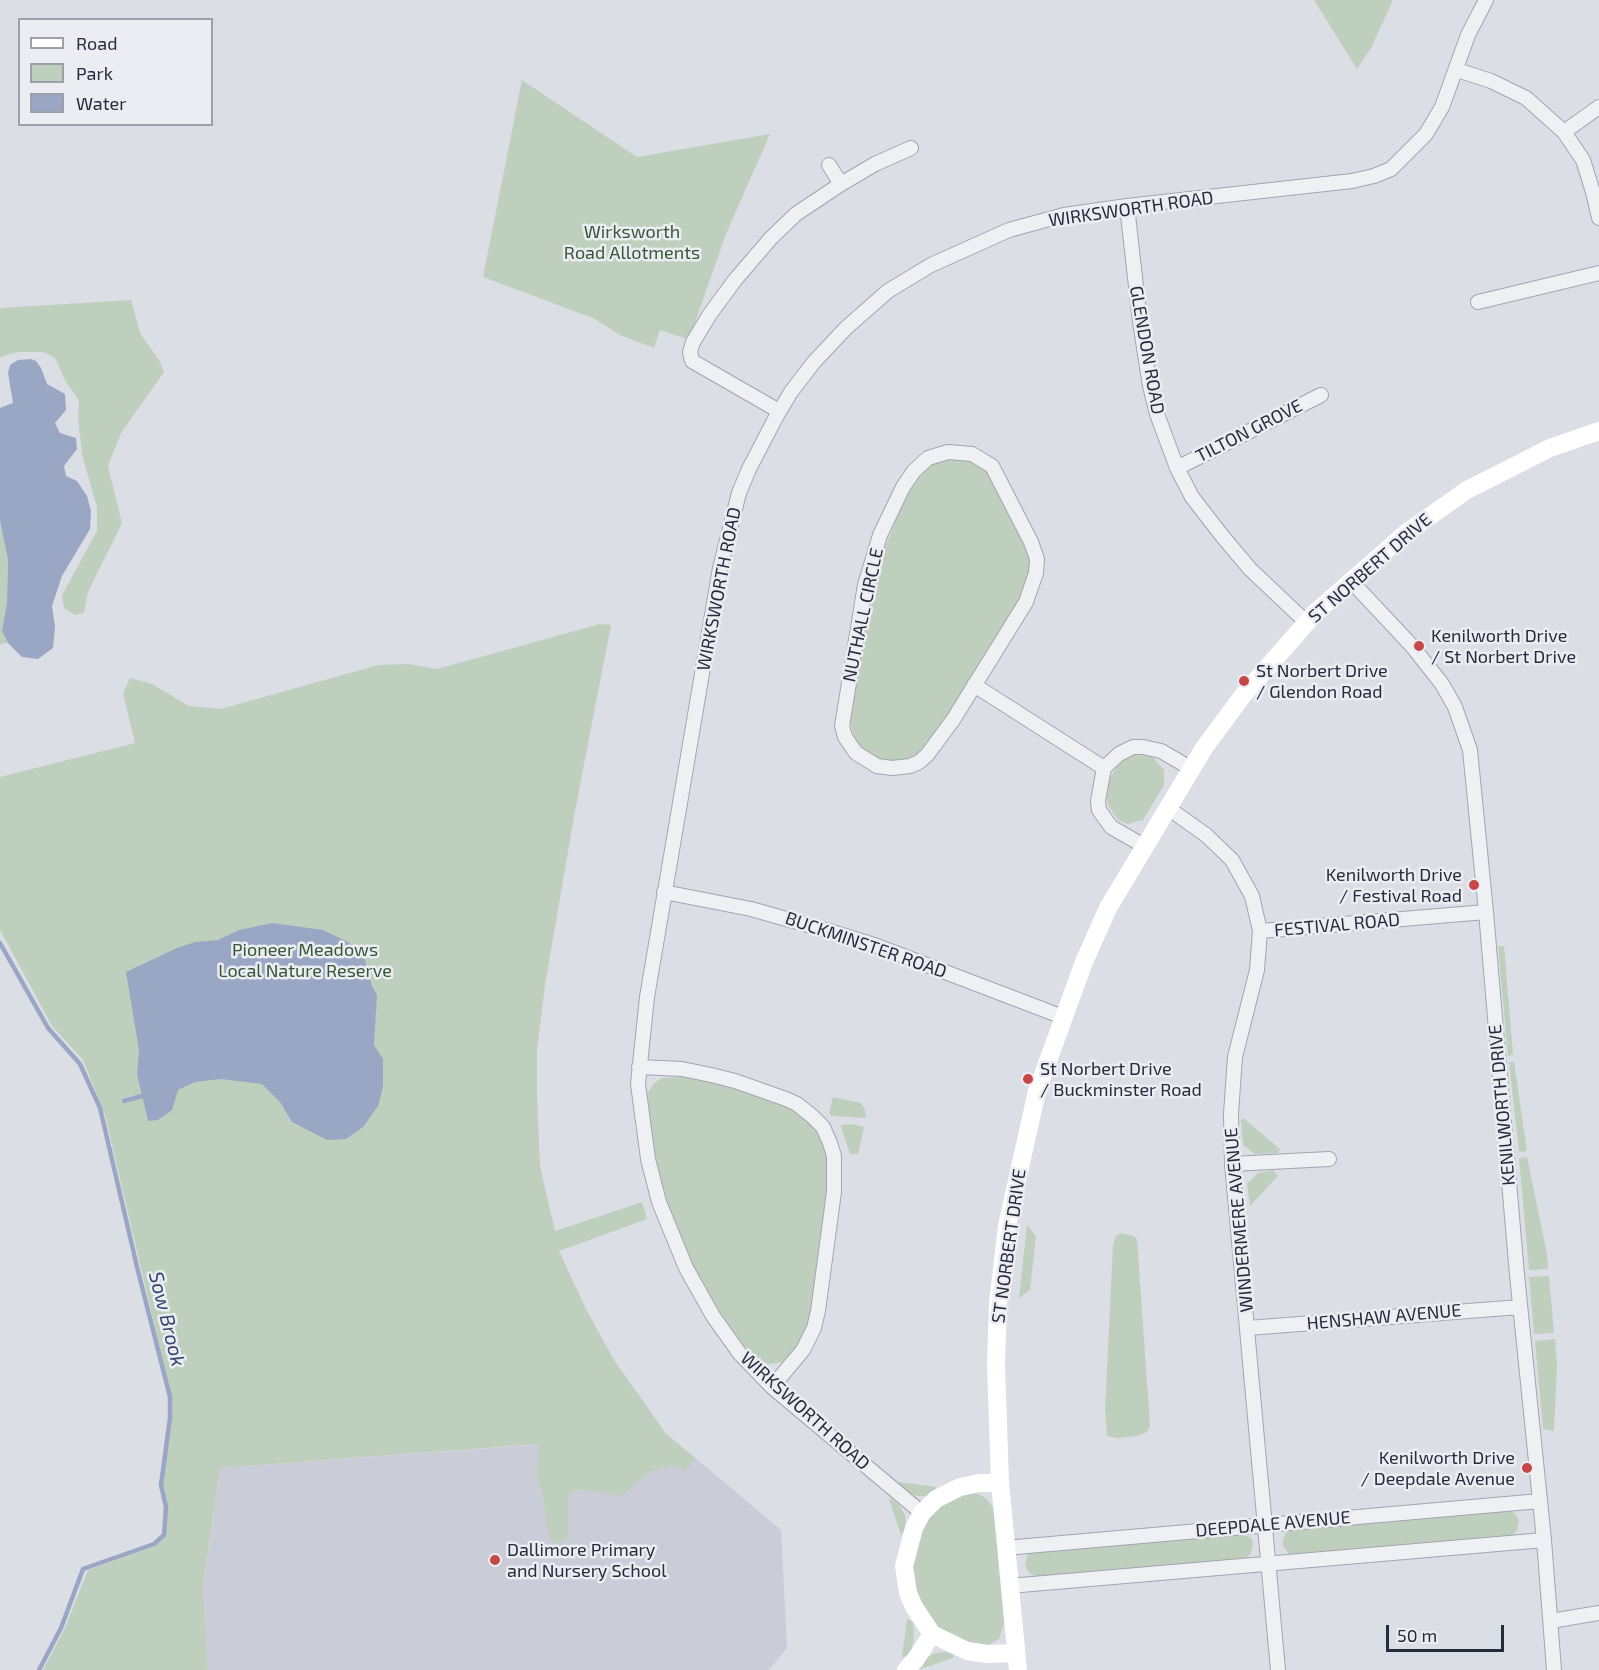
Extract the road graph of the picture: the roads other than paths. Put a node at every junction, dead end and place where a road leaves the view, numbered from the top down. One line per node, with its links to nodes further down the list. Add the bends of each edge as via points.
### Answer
1 (1486, 0): 2 (street, WIRKSWORTH ROAD, via 1468,35)
2 (1457, 70): 4 (street, via 1526,98); 8 (street, WIRKSWORTH ROAD, via 1426,134 1390,169 1374,176 1269,192)
3 (1599, 107): 4 (street)
4 (1564, 132): 9 (street, via 1583,160)
5 (911, 148): 7 (street)
6 (829, 165): 7 (street)
7 (841, 184): 13 (street, via 812,202 771,238 710,314 690,352 692,361)
8 (1127, 206): 13 (street, WIRKSWORTH ROAD, via 1064,215 1009,230 931,265 888,291 846,328 814,362); 15 (street, GLENDON ROAD, via 1150,386)
9 (1599, 218)
10 (1599, 273): 11 (street)
11 (1478, 302)
12 (1322, 395): 15 (street, TILTON GROVE)
13 (779, 411): 23 (street, WIRKSWORTH ROAD, via 739,493 725,546)
14 (1599, 431): 16 (street, ST NORBERT DRIVE, via 1550,448 1467,490 1406,533)
15 (1177, 468): 17 (street, GLENDON ROAD, via 1192,497 1223,537 1250,569)
16 (1350, 581): 17 (street, ST NORBERT DRIVE); 24 (street, KENILWORTH DRIVE, via 1412,646 1455,707 1470,750)
17 (1306, 622): 20 (street, ST NORBERT DRIVE, via 1244,694)
18 (974, 685): 18 (street, NUTHALL CIRCLE, via 927,755 910,766 877,766 856,753 845,737 843,715 854,646 865,585 880,536 914,471 928,458 948,452 972,454 992,466 1037,559 1026,602); 19 (street)
19 (1104, 768): 20 (street, via 1119,754 1143,747 1161,751); 22 (street, via 1099,810 1111,827)
20 (1192, 769): 21 (street, ST NORBERT DRIVE)
21 (1168, 808): 22 (street, ST NORBERT DRIVE); 25 (street, WINDERMERE AVENUE, via 1206,835 1232,860 1252,896)
22 (1144, 846): 26 (street, ST NORBERT DRIVE, via 1108,908)
23 (664, 892): 26 (street, BUCKMINSTER ROAD, via 751,909 839,934); 27 (street, WIRKSWORTH ROAD)
24 (1486, 912): 25 (street, FESTIVAL ROAD); 30 (street, KENILWORTH DRIVE)
25 (1260, 931): 29 (street, WINDERMERE AVENUE, via 1257,969 1235,1056)
26 (1063, 1017): 33 (street, ST NORBERT DRIVE, via 1037,1090 1007,1226 997,1314)
27 (639, 1067): 32 (street, WIRKSWORTH ROAD, via 648,1159 669,1231 713,1316 740,1354); 32 (street, via 711,1075 786,1099 812,1116 823,1127 830,1143 834,1192 814,1328 803,1350)
28 (1329, 1159): 29 (street)
29 (1232, 1164): 31 (street, WINDERMERE AVENUE)
30 (1520, 1307): 31 (street, HENSHAW AVENUE); 34 (street, KENILWORTH DRIVE)
31 (1248, 1328): 36 (street, WINDERMERE AVENUE)
32 (772, 1387): 35 (street, WIRKSWORTH ROAD)
33 (1000, 1483): 35 (street, via 960,1487 936,1499); 38 (street, ST NORBERT DRIVE)
34 (1540, 1501): 36 (street, DEEPDALE AVENUE); 37 (street, KENILWORTH DRIVE)
35 (922, 1513): 43 (street, via 909,1540 904,1566 908,1593)
36 (1265, 1525): 38 (street, DEEPDALE AVENUE); 39 (street, WINDERMERE AVENUE)
37 (1544, 1540): 39 (street); 42 (street, KENILWORTH DRIVE)
38 (1005, 1548): 40 (street, ST NORBERT DRIVE)
39 (1269, 1563): 40 (street); 46 (street, WINDERMERE AVENUE)
40 (1009, 1586): 44 (street, ST NORBERT DRIVE)
41 (1599, 1613): 42 (street)
42 (1551, 1621): 47 (street, KENILWORTH DRIVE)
43 (932, 1634): 44 (street, via 951,1646); 45 (street)
44 (1017, 1662)
45 (906, 1670)
46 (1278, 1670)
47 (1554, 1670)

